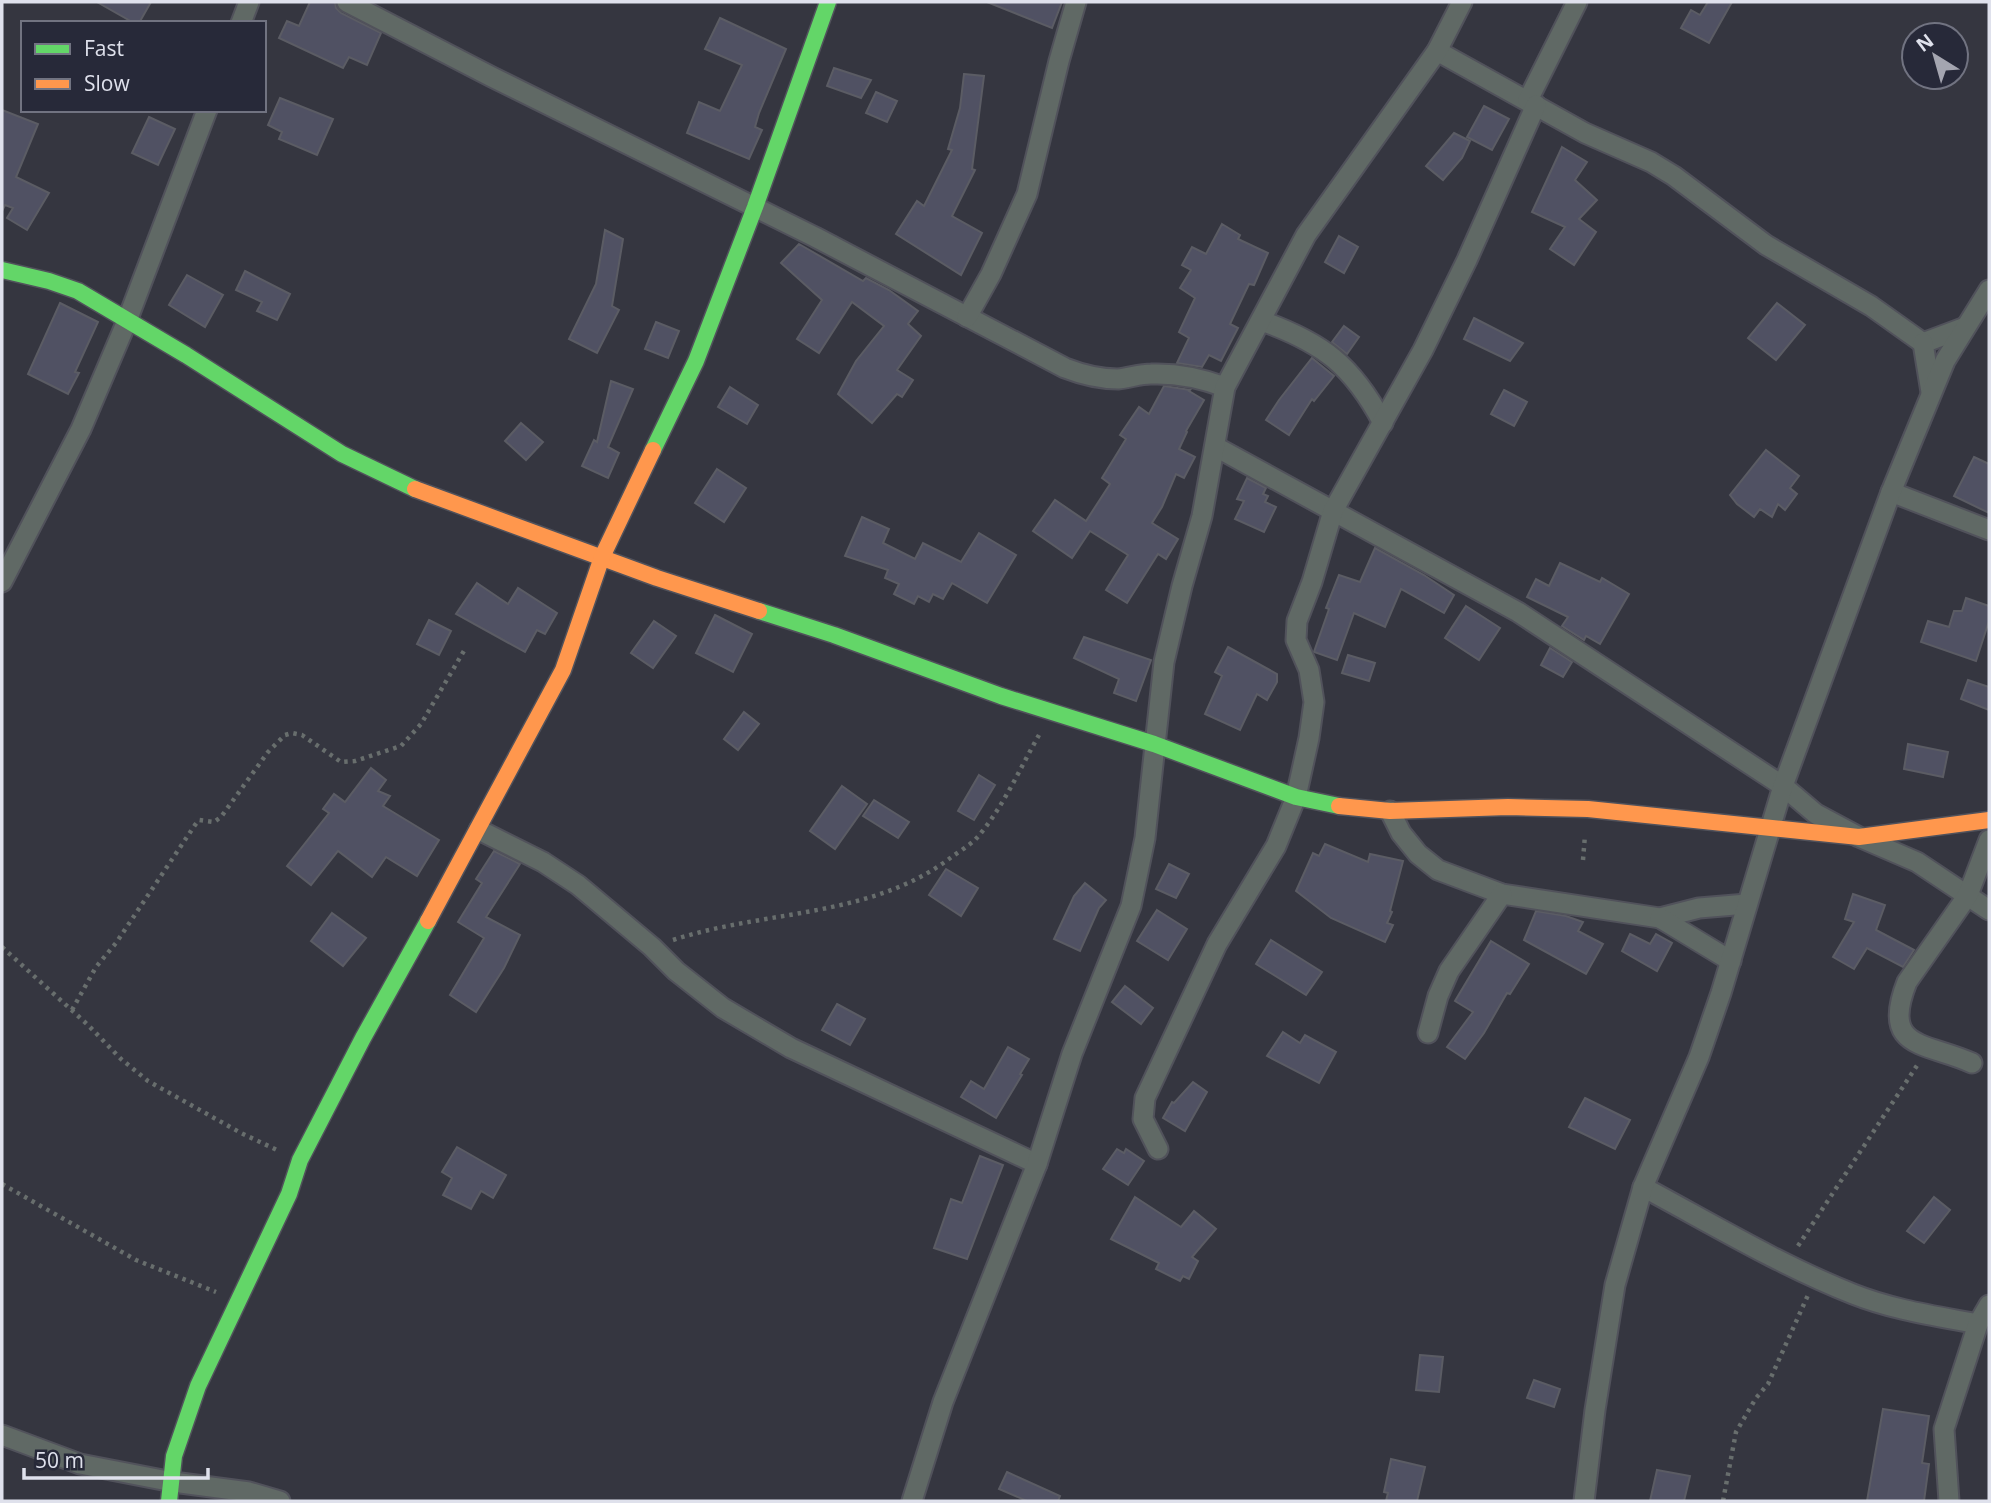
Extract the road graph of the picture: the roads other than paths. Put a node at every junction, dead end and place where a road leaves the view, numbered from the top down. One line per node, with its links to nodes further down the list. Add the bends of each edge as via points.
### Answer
1 (249, 2): 7 (street)
2 (346, 2): 11 (street)
3 (828, 2): 11 (street)
4 (1076, 2): 14 (street, via 1027,194)
5 (1462, 2): 8 (street)
6 (1577, 2): 9 (street)
7 (242, 21)
8 (1437, 51): 9 (street); 16 (street, via 1306,235)
9 (1532, 102): 18 (street, via 1585,134 1674,176 1766,245); 21 (street, via 1467,260)
10 (207, 112): 15 (street)
11 (755, 207): 14 (street); 26 (street, via 696,361)
12 (2, 270): 15 (street, via 78,291)
13 (1989, 290): 17 (street)
14 (967, 317): 19 (street, via 1088,376 1119,379 1173,374)
15 (127, 321): 26 (street, via 383,475 499,523); 27 (street, via 81,429)
16 (1262, 321): 19 (street); 21 (street, via 1295,333 1333,356 1361,386)
17 (1963, 328): 18 (street); 20 (street)
18 (1923, 343): 20 (street)
19 (1226, 387): 22 (street)
20 (1931, 392): 23 (street)
21 (1383, 424): 24 (street)
22 (1216, 447): 24 (street); 28 (street, via 1164,662)
23 (1891, 492): 25 (street); 29 (street)
24 (1333, 511): 29 (street, via 1518,612); 30 (street, via 1297,621 1296,640 1309,670 1314,702)
25 (1989, 530)
26 (602, 557): 28 (street, via 1051,713); 34 (street, via 564,670)
27 (2, 582)
28 (1154, 744): 30 (street); 46 (street, via 1145,838 1131,906 1072,1054)
29 (1783, 786): 33 (street); 35 (street, via 1816,814)
30 (1296, 797): 31 (street); 45 (street, via 1276,846 1217,944 1145,1098 1143,1119)
31 (1390, 811): 33 (street, via 1588,810); 37 (street, via 1418,854 1438,870)
32 (1989, 820): 35 (street)
33 (1769, 828): 35 (street); 39 (street)
34 (480, 830): 46 (street, via 578,885 723,1008 791,1048); 51 (street, via 300,1160 289,1194 198,1386 174,1456)
35 (1859, 837): 38 (street, via 1917,862)
36 (1989, 840): 38 (street)
37 (1502, 894): 41 (street); 43 (street, via 1449,971)
38 (1968, 895): 40 (street); 44 (street, via 1907,982 1899,1017 1907,1038)
39 (1746, 904): 41 (street, via 1699,908); 42 (street)
40 (1989, 910)
41 (1660, 918): 42 (street)
42 (1731, 961): 47 (street, via 1699,1057)
43 (1427, 1034)
44 (1972, 1063)
45 (1158, 1149)
46 (1037, 1164): 53 (street, via 943,1402)
47 (1643, 1187): 49 (street, via 1787,1265 1855,1295 1907,1311); 54 (street, via 1615,1285)
48 (1989, 1305): 49 (street)
49 (1978, 1324): 55 (street, via 1944,1429)
50 (2, 1435): 51 (street)
51 (171, 1492): 52 (street, via 249,1492)
52 (279, 1501)
53 (912, 1501)
54 (1584, 1501)
55 (1949, 1501)

